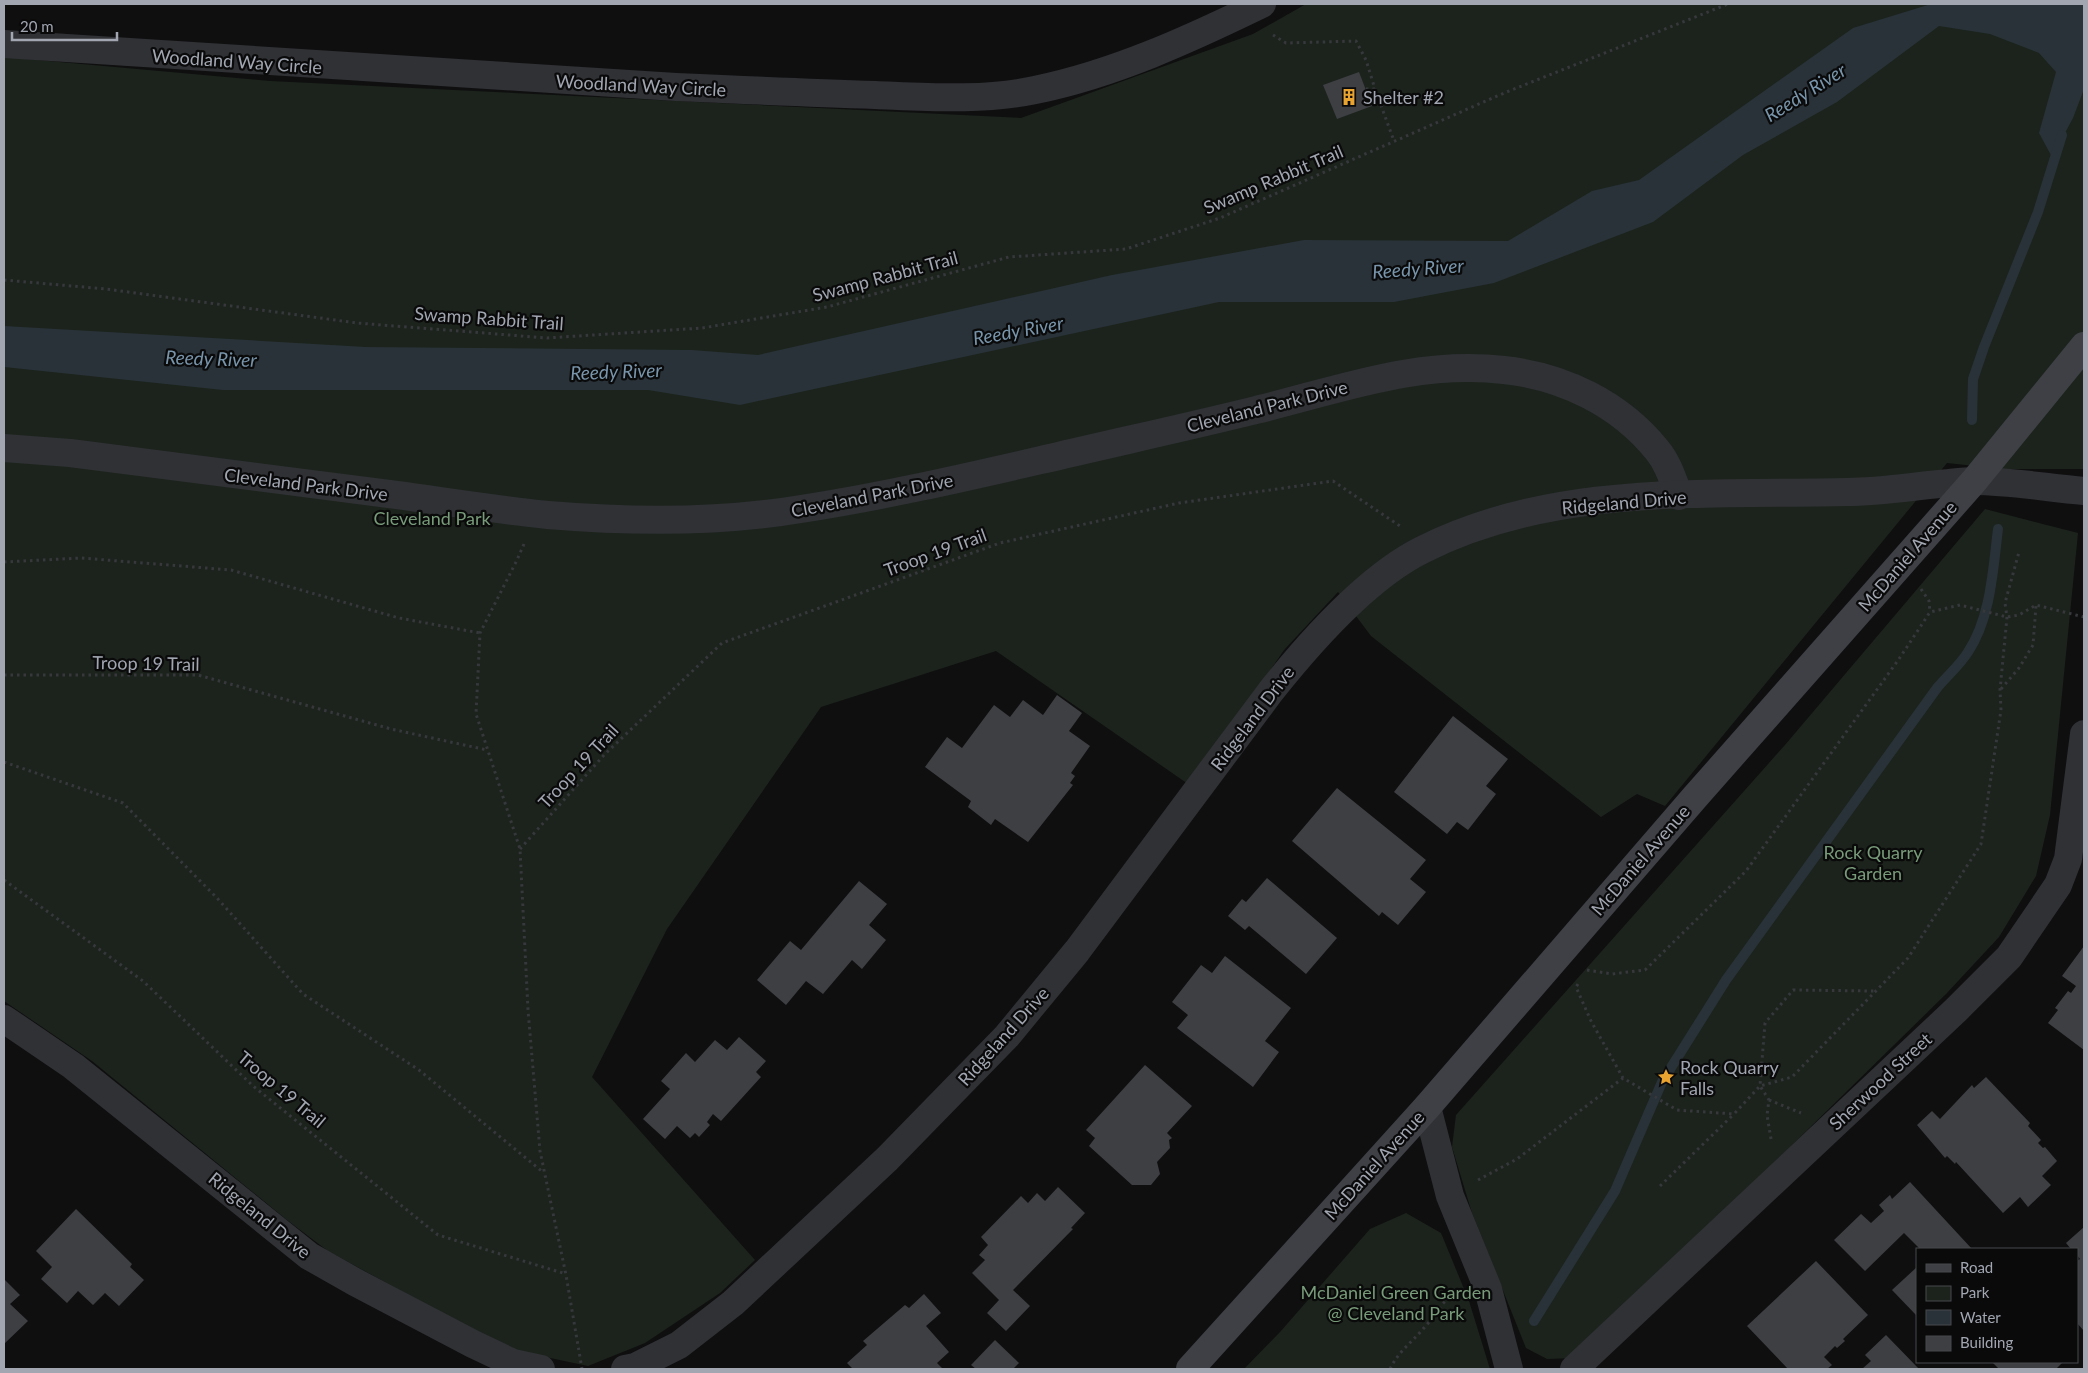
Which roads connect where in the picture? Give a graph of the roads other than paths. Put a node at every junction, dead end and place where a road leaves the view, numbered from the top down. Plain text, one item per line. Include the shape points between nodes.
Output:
1 (1262, 4) edge
2 (4, 44) edge
3 (2084, 346) edge
4 (4, 448) edge
5 (1974, 481) junction
6 (2084, 491) edge
7 (1679, 496) junction
8 (2084, 734) edge
9 (4, 1019) edge
10 (1426, 1107) junction
11 (541, 1369) edge
12 (625, 1369) edge
13 (1190, 1369) edge
14 (1509, 1369) edge
15 (1574, 1369) edge

1 - 2 street, Woodland Way Circle via 1135,60 1034,91 986,97 742,90 316,66
3 - 5 street, McDaniel Avenue
4 - 7 street, Cleveland Park Drive via 70,453 535,513 655,520 716,518 798,510 932,485 1259,410 1370,380 1414,371 1459,368 1544,376 1583,392 1625,418 1658,451
5 - 6 street, Ridgeland Drive
5 - 7 street, Ridgeland Drive via 1854,492
5 - 10 street, McDaniel Avenue
7 - 12 street, Ridgeland Drive via 1586,501 1509,516 1429,547 1388,572 1346,608 1299,656 1077,951 1006,1036 887,1159 733,1304 679,1345
8 - 15 street, Sherwood Street via 2068,859 2058,885 2008,957 1956,1010
9 - 11 street, Ridgeland Drive via 81,1072 310,1256 472,1344 513,1363
10 - 13 street, McDaniel Avenue
10 - 14 street via 1450,1196 1488,1289

